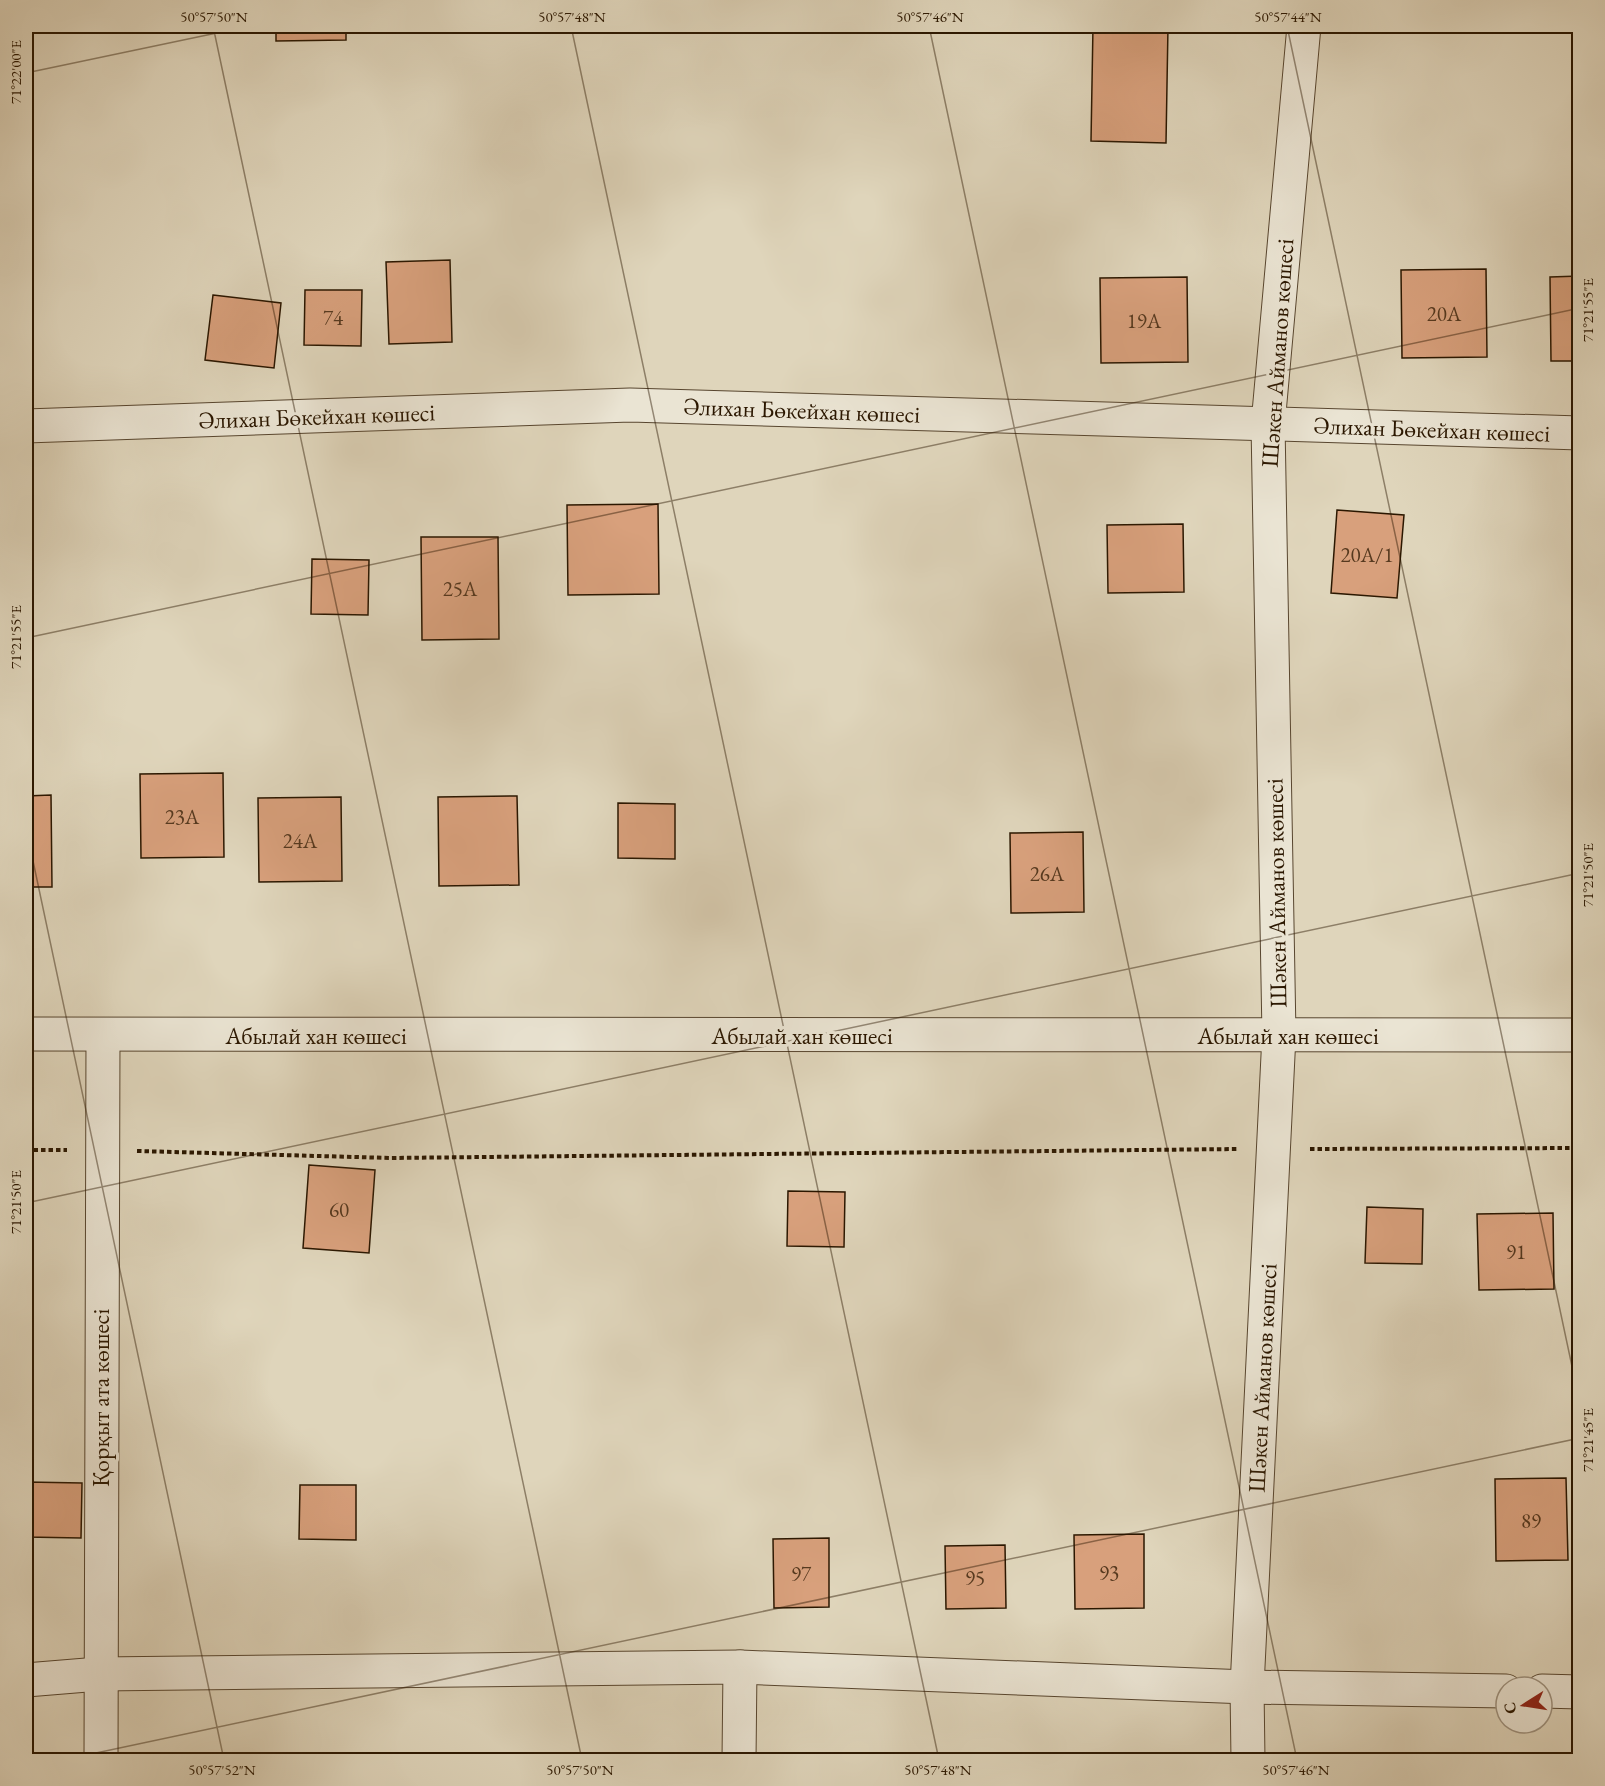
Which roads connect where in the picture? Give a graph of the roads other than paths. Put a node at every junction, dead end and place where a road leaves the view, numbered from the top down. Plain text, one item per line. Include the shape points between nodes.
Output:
1 (1304, 26) edge
2 (1268, 424) junction
3 (26, 426) edge
4 (1580, 433) edge
5 (26, 1034) edge
6 (103, 1035) junction
7 (1279, 1035) junction
8 (1580, 1035) edge
9 (740, 1667) junction
10 (99, 1674) junction
11 (26, 1680) edge
12 (1247, 1687) junction
13 (1494, 1691) edge
14 (1554, 1691) edge
15 (1580, 1692) edge
16 (101, 1761) edge
17 (739, 1761) edge
18 (1248, 1761) edge

1 - 2 street, Шәкен Айманов көшесі
2 - 3 street, Әлихан Бөкейхан көшесі via 630,405
2 - 4 street, Әлихан Бөкейхан көшесі
2 - 7 street, Шәкен Айманов көшесі
5 - 6 street, Абылай хан көшесі
6 - 7 street, Абылай хан көшесі
6 - 10 street, Қорқыт ата көшесі
7 - 8 street, Абылай хан көшесі
7 - 12 street, Шәкен Айманов көшесі
9 - 10 street
9 - 12 street
9 - 17 street
10 - 11 street
10 - 16 street, Қорқыт ата көшесі
12 - 13 street
12 - 18 street, Шәкен Айманов көшесі
14 - 15 street

